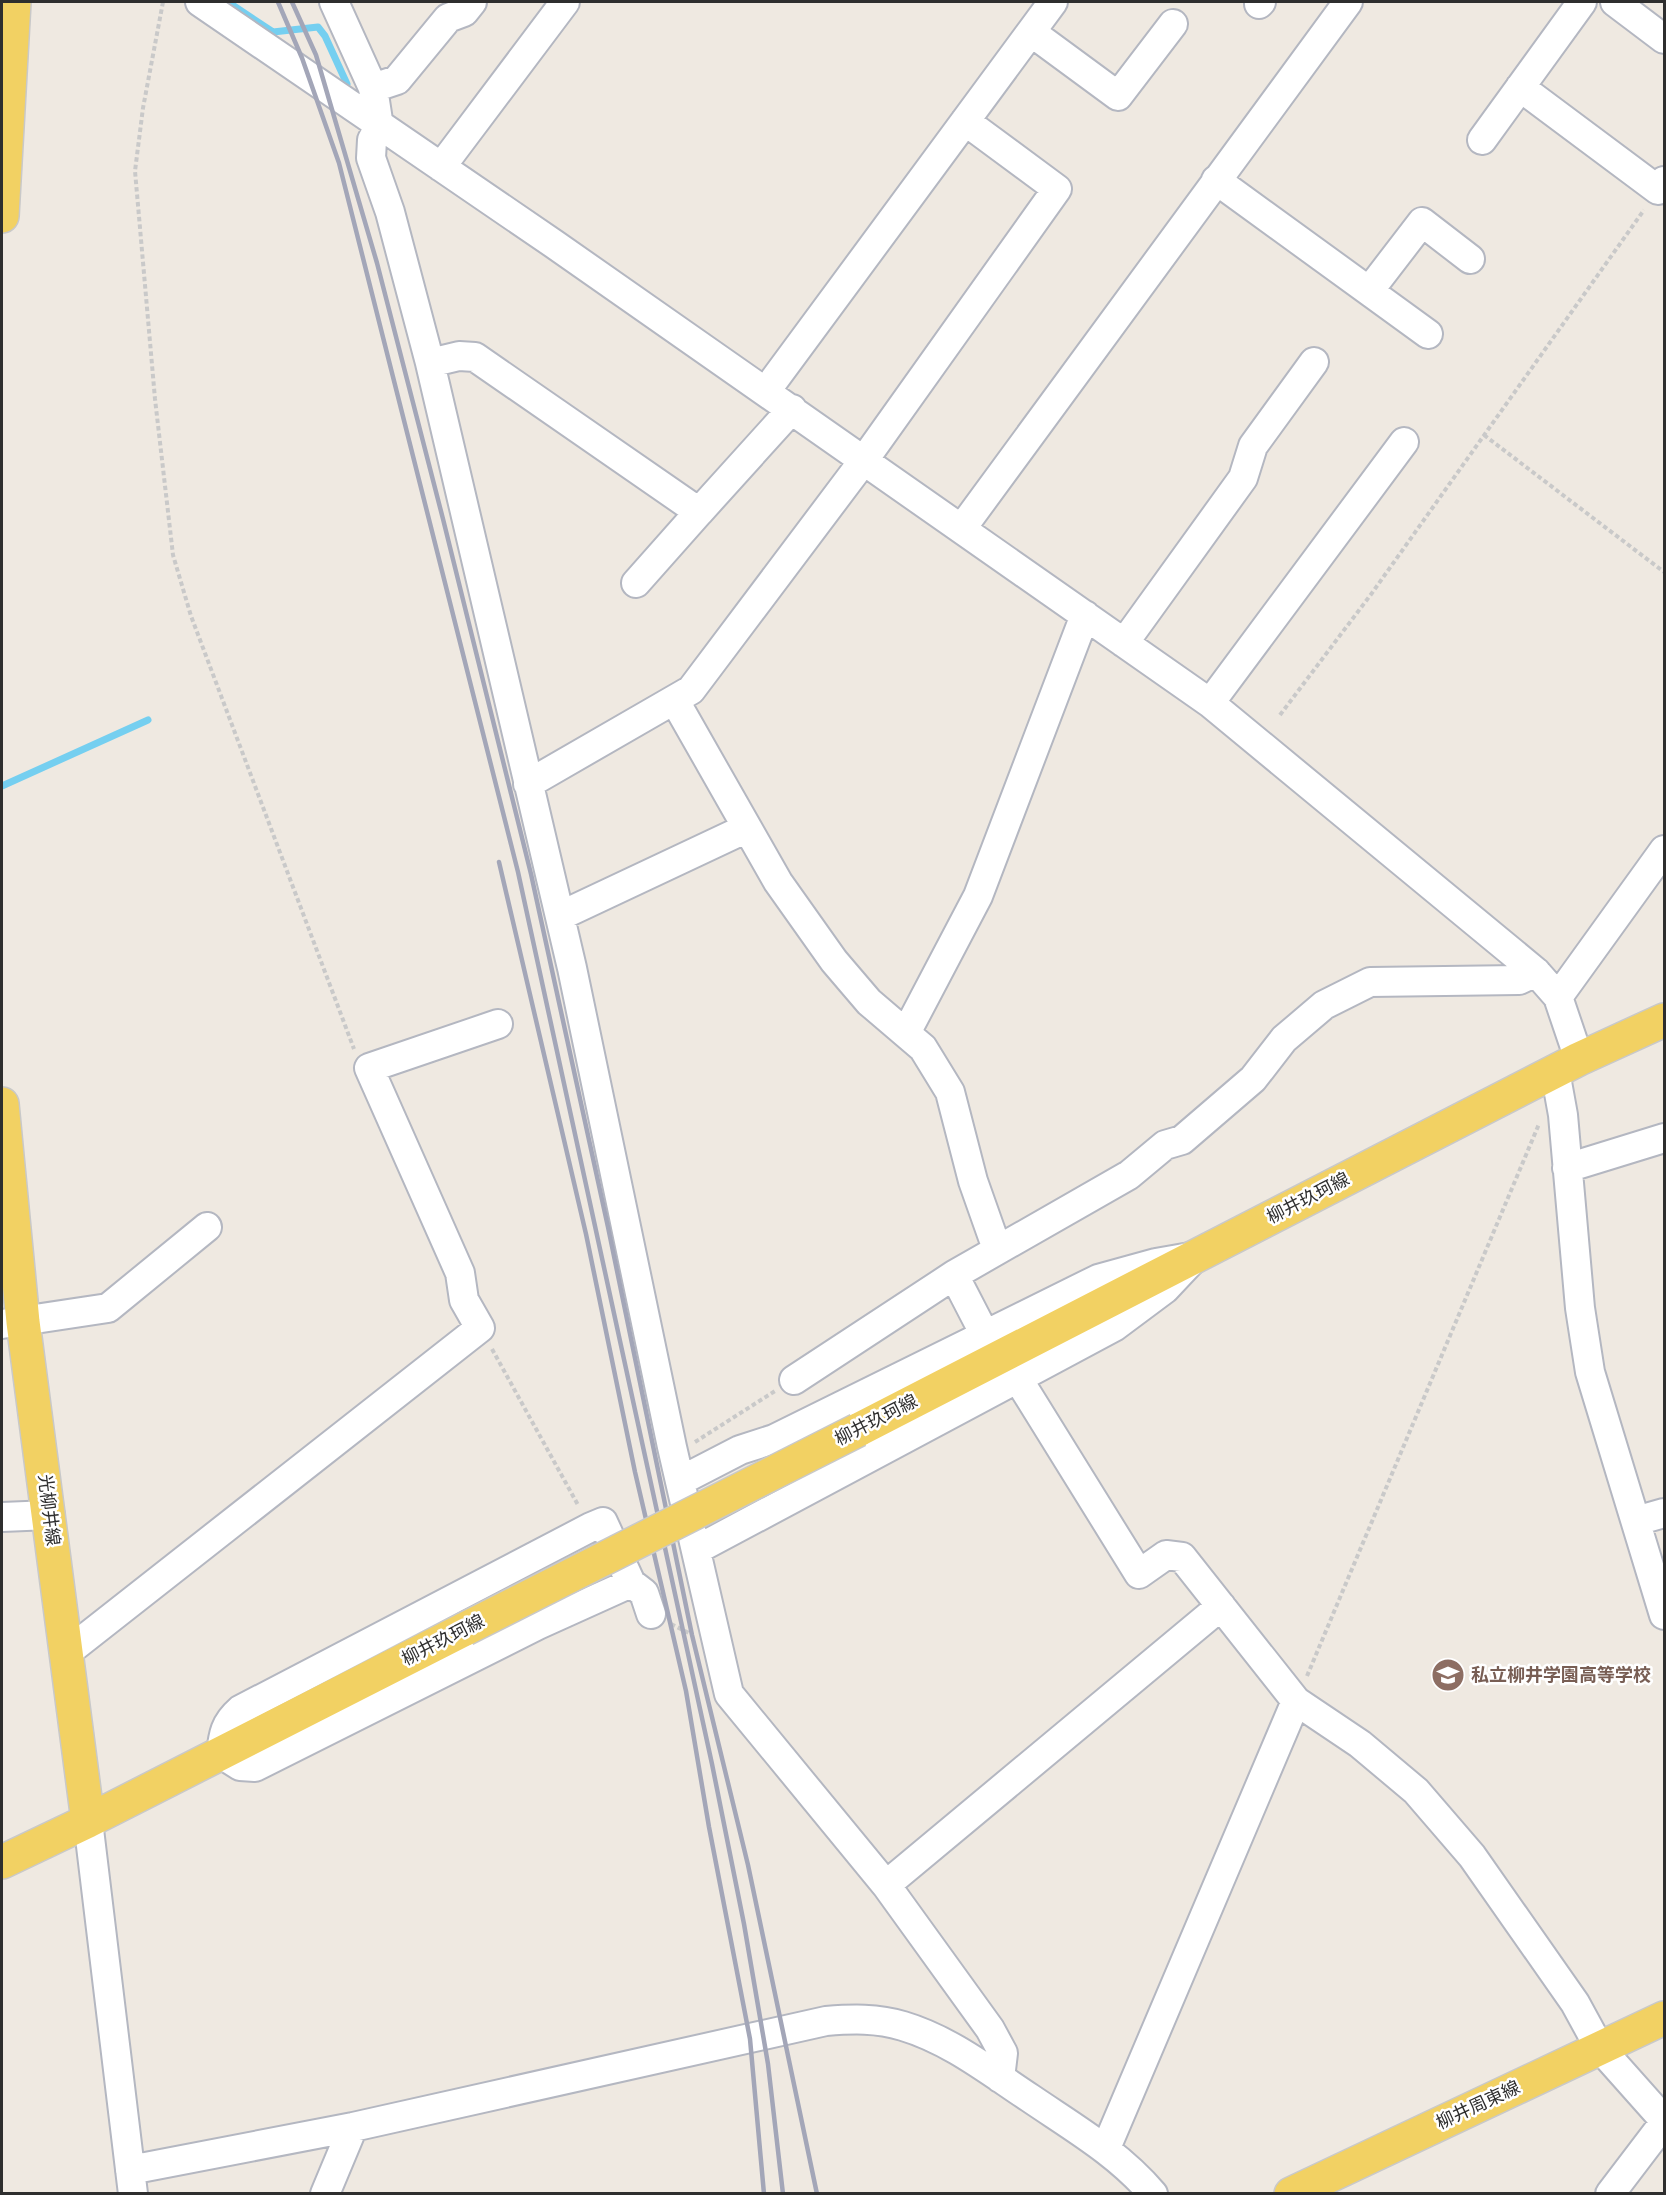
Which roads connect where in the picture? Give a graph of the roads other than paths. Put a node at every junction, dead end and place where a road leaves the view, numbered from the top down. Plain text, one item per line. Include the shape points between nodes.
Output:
1 (14, 2) edge
2 (200, 2) edge
3 (334, 2) edge
4 (472, 2) edge
5 (566, 2) edge
6 (1053, 2) edge
7 (1348, 2) edge
8 (1582, 2) edge
9 (1615, 2) edge
10 (1173, 24) dead end
11 (1031, 32) junction
12 (1665, 39) edge
13 (1520, 87) junction
14 (373, 88) junction
15 (965, 121) junction
16 (379, 127) junction
17 (1482, 140) dead end
18 (441, 167) junction
19 (1216, 180) junction
20 (1661, 186) edge
21 (2, 216) edge
22 (1470, 259) dead end
23 (1369, 291) junction
24 (1428, 334) dead end
25 (1314, 362) dead end
26 (430, 363) junction
27 (766, 391) junction
28 (792, 409) junction
29 (1404, 442) dead end
30 (864, 460) junction
31 (699, 512) junction
32 (962, 528) junction
33 (636, 583) dead end
34 (1085, 615) junction
35 (1124, 643) junction
36 (675, 701) junction
37 (1210, 704) junction
38 (528, 784) junction
39 (747, 828) junction
40 (1665, 850) edge
41 (560, 916) junction
42 (1536, 972) junction
43 (1558, 997) junction
44 (1665, 1020) edge
45 (498, 1024) dead end
46 (906, 1033) junction
47 (1567, 1065) junction
48 (2, 1104) edge
49 (1665, 1138) edge
50 (1567, 1168) junction
51 (207, 1227) dead end
52 (997, 1249) junction
53 (1196, 1256) junction
54 (954, 1275) junction
55 (12, 1323) edge
56 (985, 1335) junction
57 (1018, 1379) junction
58 (794, 1380) road end
59 (774, 1439) junction
60 (680, 1481) junction
61 (802, 1494) junction
62 (1665, 1513) edge
63 (50, 1515) junction
64 (2, 1517) edge
65 (1636, 1521) junction
66 (696, 1550) junction
67 (630, 1583) junction
68 (1221, 1606) junction
69 (651, 1614) road end
70 (1665, 1615) edge
71 (65, 1654) junction
72 (1296, 1701) junction
73 (221, 1754) junction
74 (88, 1821) junction
75 (2, 1862) edge
76 (886, 1885) junction
77 (1665, 2018) edge
78 (1599, 2048) junction
79 (1000, 2078) junction
80 (1665, 2121) edge
81 (353, 2127) junction
82 (1106, 2148) junction
83 (131, 2182) edge
84 (325, 2193) edge
85 (1153, 2193) edge
86 (1291, 2193) edge
87 (1610, 2193) edge

1 - 21 main road
2 - 16 street
3 - 14 street
4 - 14 street via 464,12 448,18 397,80
5 - 18 street
6 - 11 street
7 - 19 street
8 - 13 street
9 - 12 street
10 - 11 street via 1118,96
11 - 15 street
13 - 17 street
13 - 20 street
14 - 16 street
15 - 27 street
15 - 30 street via 1057,189
16 - 18 street
16 - 26 street via 372,140 371,158 390,212
18 - 27 street
19 - 23 street
19 - 32 street
22 - 23 street via 1422,222
23 - 24 street
25 - 35 street via 1253,446 1243,478
26 - 31 street via 459,356 475,357
26 - 38 street
27 - 28 street
28 - 30 street
28 - 31 street
29 - 37 street
30 - 32 street
30 - 36 street via 691,690
31 - 33 street
32 - 34 street
34 - 35 street
34 - 46 street via 978,896
35 - 37 street
36 - 38 street
36 - 39 street
37 - 42 street
38 - 41 street
39 - 41 street
39 - 46 street via 778,882 834,961 869,1002
40 - 43 street
41 - 60 street
42 - 43 street
42 - 52 street via 1519,980 1370,982 1323,1005 1284,1039 1253,1079 1182,1140 1166,1145 1129,1175 1030,1234
43 - 47 street via 1571,1031
44 - 47 main road, 柳井玖珂線
45 - 71 street via 369,1068 460,1273 464,1300 480,1328
46 - 52 street via 922,1048 950,1092 973,1181
47 - 50 street via 1563,1115
47 - 53 main road, 柳井玖珂線
48 - 55 main road, 光柳井線
49 - 50 street
50 - 65 street via 1590,1372
51 - 55 street via 108,1308
52 - 54 street
53 - 56 street via 1098,1279
53 - 57 street via 1165,1289 1114,1327
53 - 73 main road, 柳井玖珂線, bridge
54 - 56 street
54 - 58 street
55 - 63 main road, 光柳井線
56 - 59 street
57 - 61 street
57 - 68 street via 1140,1574 1166,1555 1182,1557
59 - 60 street via 740,1450
59 - 61 street
60 - 66 street
61 - 66 street
62 - 65 street
63 - 64 street
63 - 71 main road, 光柳井線
65 - 70 street
66 - 76 street via 729,1695
67 - 69 street via 644,1593
67 - 73 street via 255,1767 240,1766
67 - 73 street via 603,1522 591,1527 240,1710 229,1719
68 - 72 street
68 - 76 street
71 - 74 main road, 光柳井線
72 - 78 street via 1360,1744 1416,1791 1472,1856 1575,2003
72 - 82 street
73 - 74 main road, 柳井玖珂線
74 - 75 main road
74 - 83 street
76 - 79 street via 990,2029 1003,2053
77 - 78 main road, 柳井周東線
78 - 80 street
78 - 86 main road, 柳井周東線
79 - 81 street via 933,2037 864,2018 826,2021
79 - 82 street
80 - 87 street
81 - 83 street
81 - 84 street
82 - 85 street

